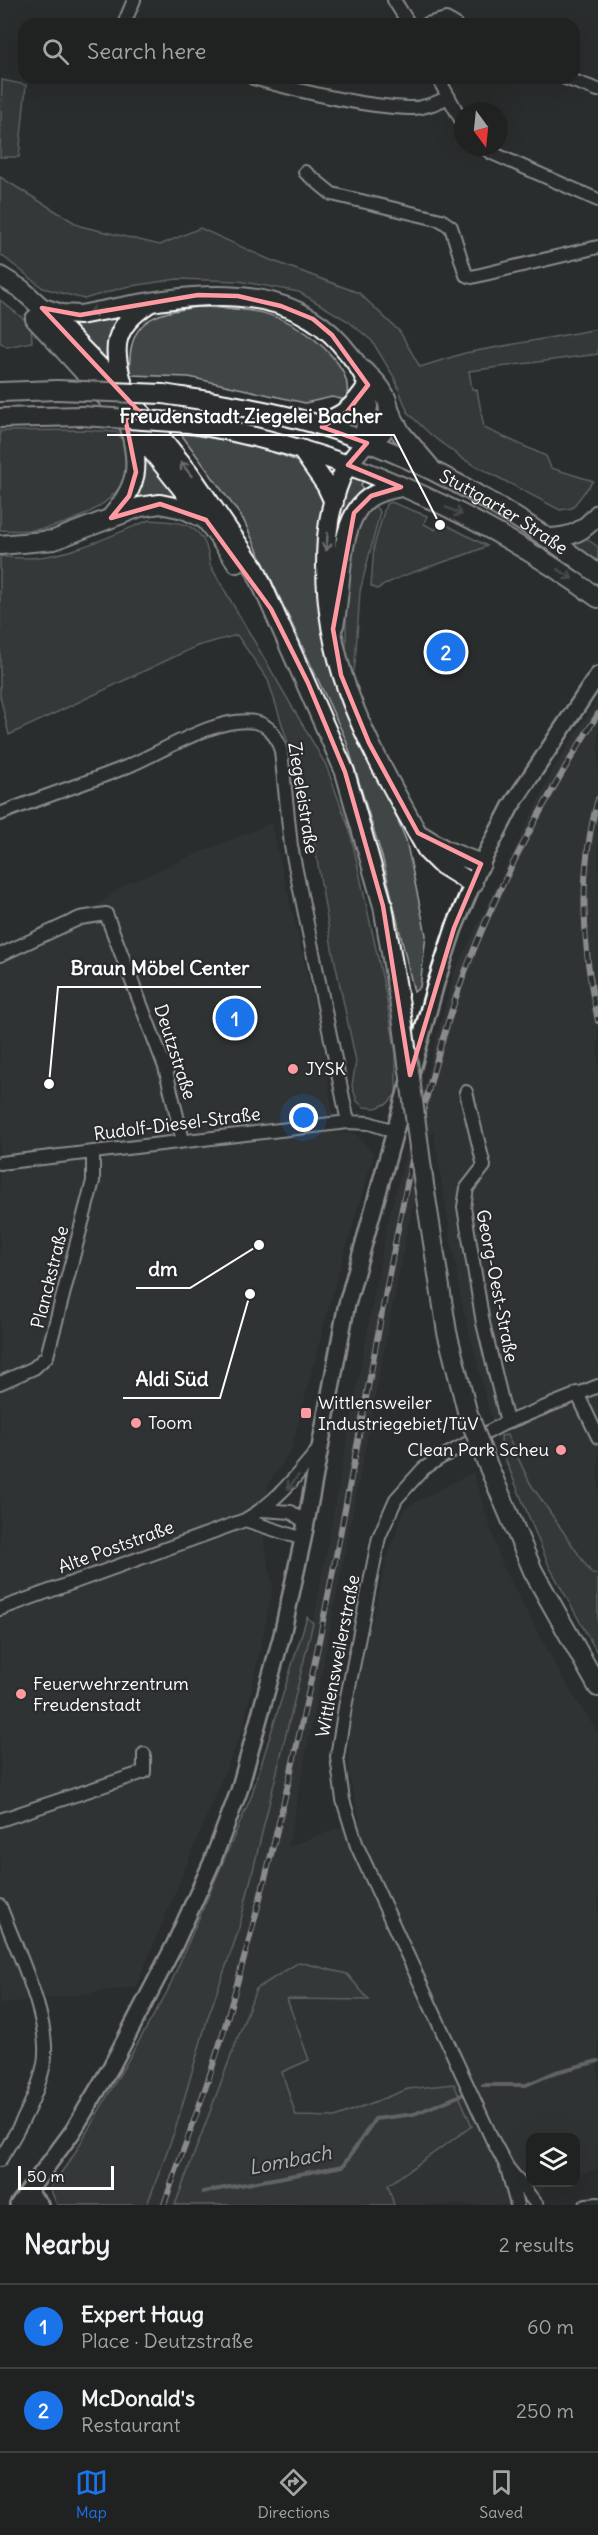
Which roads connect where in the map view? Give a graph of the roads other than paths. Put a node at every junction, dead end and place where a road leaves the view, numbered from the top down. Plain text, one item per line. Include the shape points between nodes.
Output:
1 (134, 0) edge
2 (394, 0) edge
3 (126, 18) edge
4 (406, 18) edge
5 (580, 83) edge
6 (274, 84) edge
7 (441, 84) edge
8 (598, 90) edge
9 (448, 97) junction
10 (454, 107) edge
11 (499, 156) edge
12 (305, 172) dead end
13 (598, 201) edge
14 (598, 247) edge
15 (0, 278) edge
16 (152, 301) junction
17 (42, 308) junction
18 (360, 367) junction
19 (368, 384) junction
20 (0, 392) edge
21 (125, 393) junction
22 (389, 410) junction
23 (0, 418) edge
24 (128, 421) junction
25 (316, 424) junction
26 (367, 443) junction
27 (301, 449) junction
28 (348, 465) junction
29 (434, 470) junction
30 (401, 487) junction
31 (334, 502) junction
32 (598, 514) edge
33 (111, 518) junction
34 (207, 520) junction
35 (550, 538) junction
36 (0, 545) edge
37 (598, 573) edge
38 (598, 598) edge
39 (272, 609) junction
40 (333, 629) junction
41 (598, 675) edge
42 (0, 814) edge
43 (418, 833) junction
44 (481, 864) junction
45 (473, 884) junction
46 (0, 955) edge
47 (466, 1092) dead end
48 (348, 1122) junction
49 (394, 1131) junction
50 (183, 1141) junction
51 (93, 1152) junction
52 (0, 1163) edge
53 (0, 1383) edge
54 (598, 1386) edge
55 (577, 1393) junction
56 (507, 1422) junction
57 (598, 1437) edge
58 (319, 1449) junction
59 (262, 1510) junction
60 (245, 1520) junction
61 (306, 1523) junction
62 (303, 1539) junction
63 (0, 1610) edge
64 (598, 1687) edge
65 (144, 1754) dead end
66 (0, 1820) edge
67 (0, 1906) edge
68 (5, 1934) edge
69 (0, 2160) edge
70 (507, 2167) junction
71 (28, 2192) junction
72 (536, 2203) edge
73 (598, 2204) edge
74 (18, 2205) edge
75 (40, 2205) edge
76 (517, 2205) edge
77 (550, 2205) edge
78 (586, 2205) edge

1 - 3 street
2 - 4 street
5 - 8 street
6 - 9 street via 302,92 410,108
7 - 9 street
9 - 10 street
11 - 13 street
12 - 14 street via 332,194 441,220 451,227 466,275 472,277
15 - 17 main road via 21,289
15 - 24 main road
16 -> 17 main road via 80,315
16 - 18 main road via 228,296 281,306 313,319 333,335
16 - 21 main road via 123,326 115,346
17 - 21 main road
18 - 19 main road
18 - 22 main road via 385,392
19 - 25 main road via 347,412 335,420
19 - 26 main road via 370,400 364,434
20 - 25 main road, Stuttgarter Straße, bridge via 163,394 248,407
39 -> 21 main road via 255,569 233,536 190,474
22 - 26 main road via 382,431
22 - 29 main road via 401,433
23 - 27 main road, Stuttgarter Straße, bridge via 82,416 188,423 242,432
24 - 33 main road via 136,472 129,496
24 - 34 main road
25 - 26 main road, Stuttgarter Straße
26 - 28 main road
26 - 29 main road, Stuttgarter Straße
27 - 28 main road, Stuttgarter Straße
27 - 31 main road via 327,484
28 - 30 main road, Stuttgarter Straße
28 - 31 main road
29 - 35 main road, Stuttgarter Straße
30 -> 38 main road, Stuttgarter Straße via 531,552
30 - 40 main road via 371,496 354,513
31 -> 40 main road via 325,576
32 - 35 main road via 582,531
33 - 34 main road via 160,504 184,509
33 - 36 main road via 54,540
34 - 39 main road
35 - 37 main road, Stuttgarter Straße
39 - 64 main road, bridge via 345,772 383,906 447,1332 467,1412 533,1570
40 - 43 main road via 349,701 404,813
41 - 44 street via 511,806
42 - 48 street, Ziegeleistraße via 125,768 214,728 236,721 256,722 269,728 281,751 291,846
43 - 44 main road via 445,850
43 - 45 main road via 439,863
44 - 45 street
45 - 49 street via 436,983
46 - 50 street, Deutzstraße via 80,918 106,914 165,1067
47 - 56 street, Georg-Oest-Straße via 484,1166 467,1188 464,1207 483,1323
48 - 49 street, Rudolf-Diesel-Straße via 369,1123
48 - 50 street, Rudolf-Diesel-Straße
49 - 58 street via 346,1308
50 - 51 street, Rudolf-Diesel-Straße
51 - 52 street, Rudolf-Diesel-Straße
51 - 53 street, Planckstraße via 93,1181 47,1356 34,1368
54 - 55 street, Wittlensweilerstraße
55 - 56 street, Wittlensweilerstraße
55 - 57 street
56 - 70 street, Wittlensweilerstraße via 423,1469 396,1499 380,1537 338,1757 343,1800 357,1846
58 -> 59 street, Alte Poststraße via 286,1490
58 - 61 street
59 - 60 street, Alte Poststraße
59 - 61 street via 291,1512
60 - 62 street
60 - 63 street, Alte Poststraße
61 - 62 street
62 - 71 street via 257,1732 212,1862 174,1946 111,2067 73,2131
65 - 66 street via 144,1772
67 - 68 street
68 - 69 street via 40,2013 45,2036 36,2095
70 - 72 street, Wittlensweilerstraße
70 - 76 street, Wittlensweilerstraße
71 - 74 street
71 - 75 street
72 - 77 street, Wittlensweilerstraße
73 - 78 street

